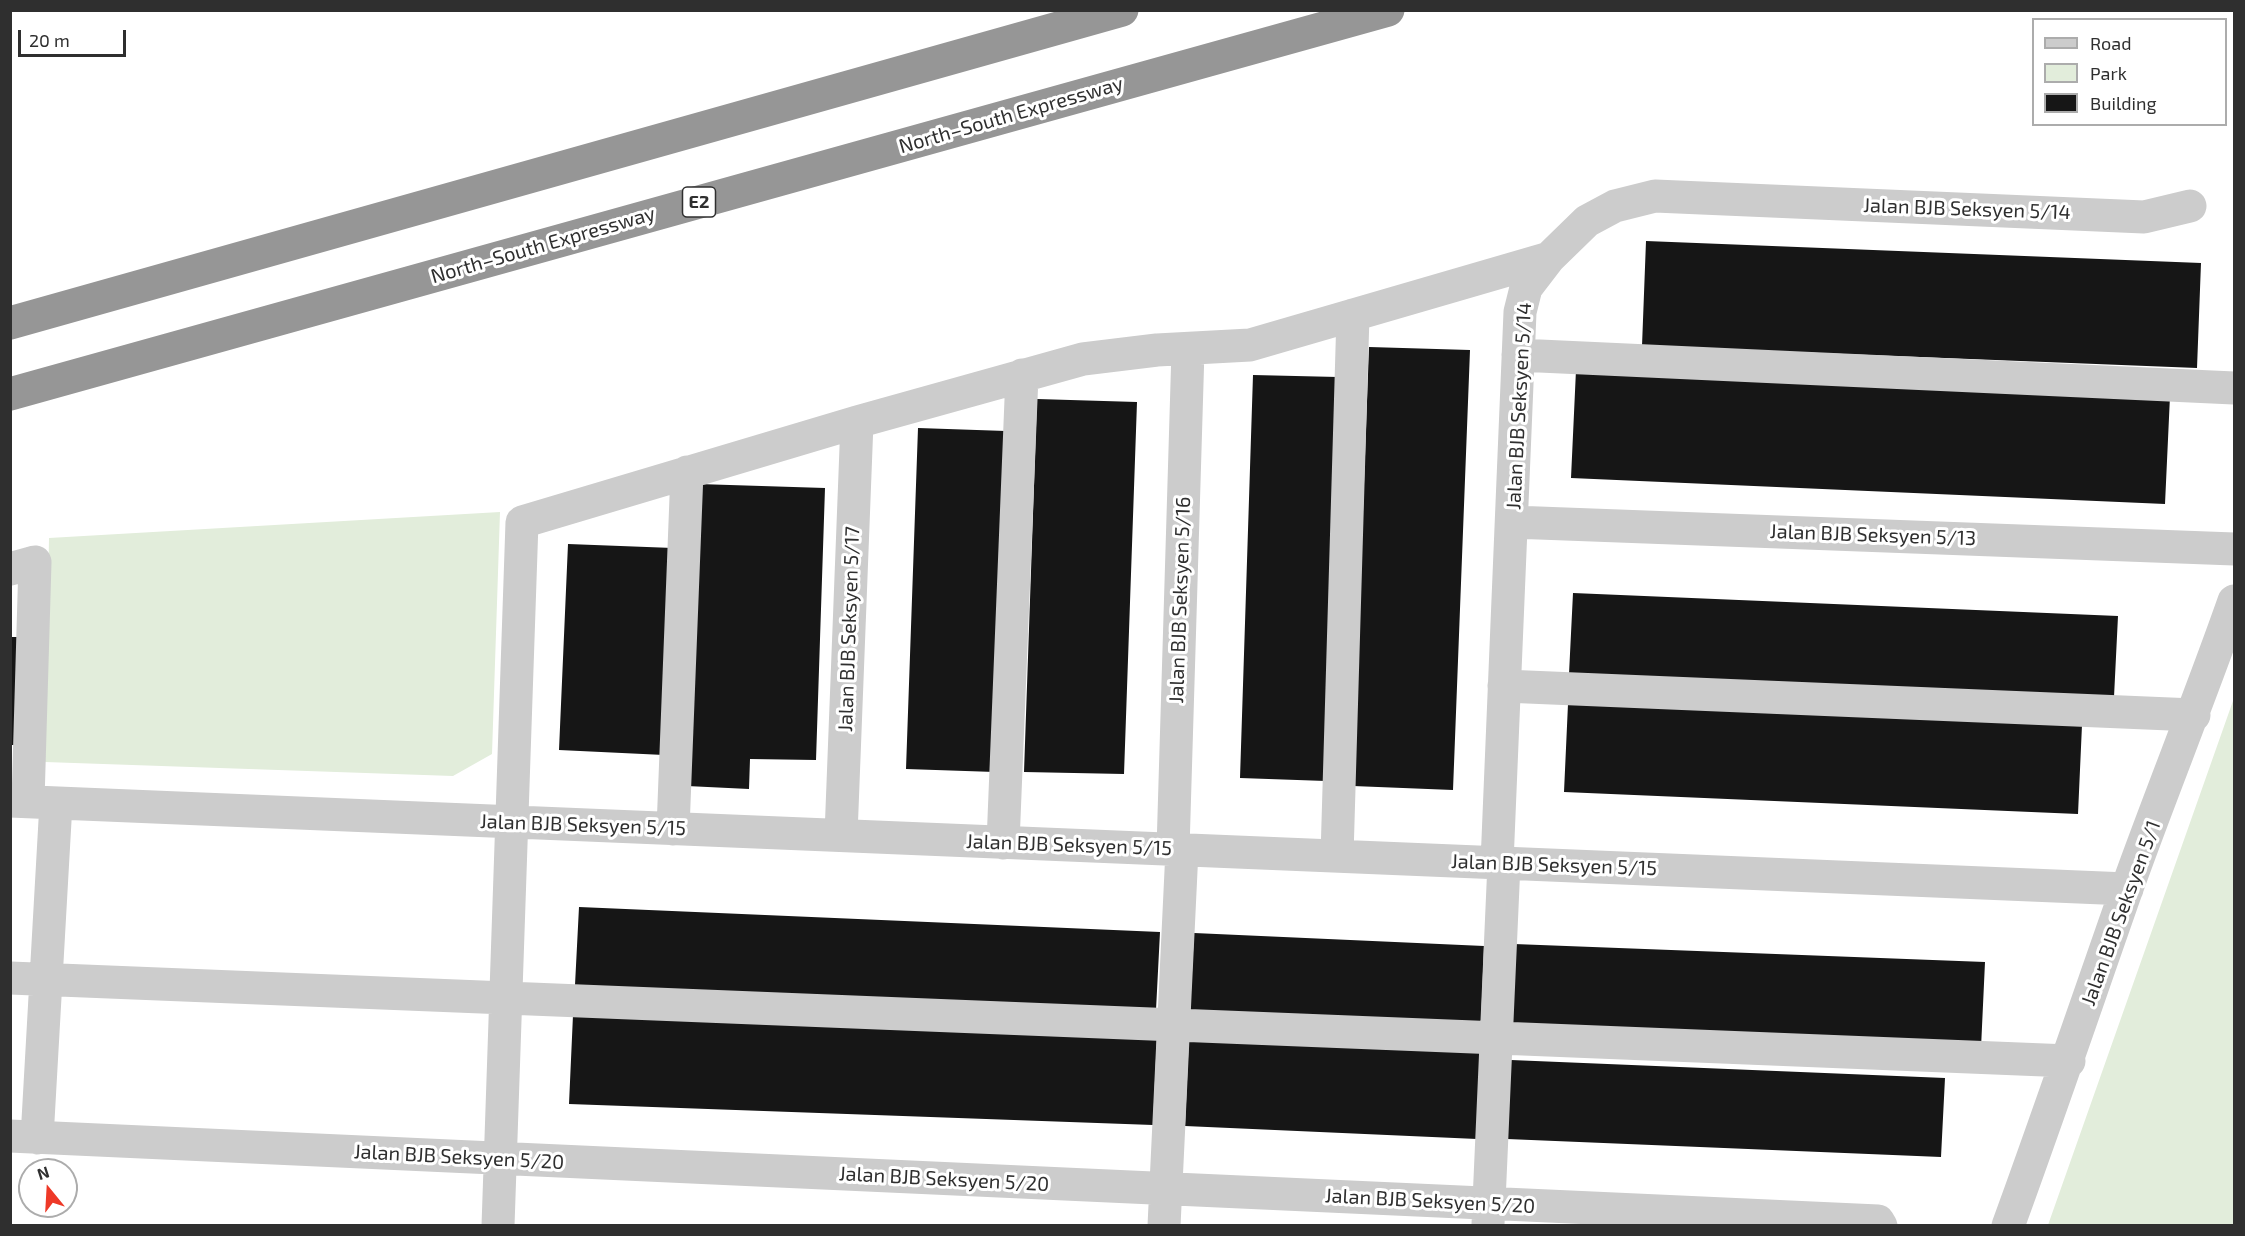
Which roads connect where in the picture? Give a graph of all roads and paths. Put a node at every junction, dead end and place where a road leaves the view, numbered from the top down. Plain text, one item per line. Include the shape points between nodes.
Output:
1 (1122, 10) edge
2 (1388, 10) edge
3 (2190, 206) dead end
4 (1549, 258) junction
5 (1353, 315) junction
6 (10, 323) edge
7 (1188, 350) junction
8 (1518, 355) junction
9 (1023, 375) junction
10 (2235, 388) edge
11 (10, 394) edge
12 (857, 422) junction
13 (687, 472) junction
14 (1512, 522) junction
15 (2235, 549) edge
16 (10, 569) edge
17 (2235, 601) edge
18 (1504, 686) junction
19 (2194, 715) junction
20 (31, 802) edge
21 (511, 822) junction
22 (674, 829) junction
23 (841, 835) junction
24 (1003, 843) junction
25 (1177, 850) junction
26 (1337, 856) junction
27 (1500, 863) junction
28 (2127, 889) junction
29 (10, 978) edge
30 (46, 980) junction
31 (505, 998) junction
32 (1174, 1025) junction
33 (1496, 1038) junction
34 (2068, 1061) junction
35 (24, 1137) edge
36 (500, 1158) junction
37 (1166, 1189) junction
38 (1488, 1214) edge
39 (1879, 1223) edge
40 (498, 1226) edge
41 (1164, 1226) edge
42 (2008, 1226) edge

1 - 6 highway
2 - 11 highway, North–South Expressway / E2
3 - 4 street, Jalan BJB Seksyen 5/14 via 2144,217 1655,196 1616,206 1587,221
4 - 5 street
4 - 8 street, Jalan BJB Seksyen 5/14 via 1526,288 1520,312
5 - 7 street via 1250,345
5 - 26 street
7 - 9 street via 1083,359
7 - 25 street, Jalan BJB Seksyen 5/16
8 - 10 street
8 - 14 street, Jalan BJB Seksyen 5/14
9 - 12 street
9 - 24 street
12 - 13 street
12 - 23 street, Jalan BJB Seksyen 5/17
13 - 21 street via 522,522
13 - 22 street
14 - 15 street, Jalan BJB Seksyen 5/13
14 - 18 street, Jalan BJB Seksyen 5/14
16 - 20 street via 35,562
17 - 19 street, Jalan BJB Seksyen 5/1
18 - 19 street
18 - 27 street, Jalan BJB Seksyen 5/14
19 - 28 street, Jalan BJB Seksyen 5/1
20 - 21 street, Jalan BJB Seksyen 5/15
20 - 30 street
21 - 22 street, Jalan BJB Seksyen 5/15
21 - 31 street
22 - 23 street, Jalan BJB Seksyen 5/15
23 - 24 street, Jalan BJB Seksyen 5/15
24 - 25 street, Jalan BJB Seksyen 5/15
25 - 26 street, Jalan BJB Seksyen 5/15
25 - 32 street, Jalan BJB Seksyen 5/16
26 - 27 street, Jalan BJB Seksyen 5/15
27 - 28 street, Jalan BJB Seksyen 5/15
27 - 33 street, Jalan BJB Seksyen 5/14
28 - 34 street, Jalan BJB Seksyen 5/1
29 - 30 street
30 - 31 street
30 - 35 street
31 - 32 street
31 - 36 street
32 - 33 street
32 - 37 street, Jalan BJB Seksyen 5/16
33 - 34 street
33 - 38 street, Jalan BJB Seksyen 5/14
34 - 42 street, Jalan BJB Seksyen 5/1
35 - 36 street, Jalan BJB Seksyen 5/20
36 - 37 street, Jalan BJB Seksyen 5/20
36 - 40 street
37 - 38 street, Jalan BJB Seksyen 5/20
37 - 41 street, Jalan BJB Seksyen 5/16
38 - 39 street, Jalan BJB Seksyen 5/20

